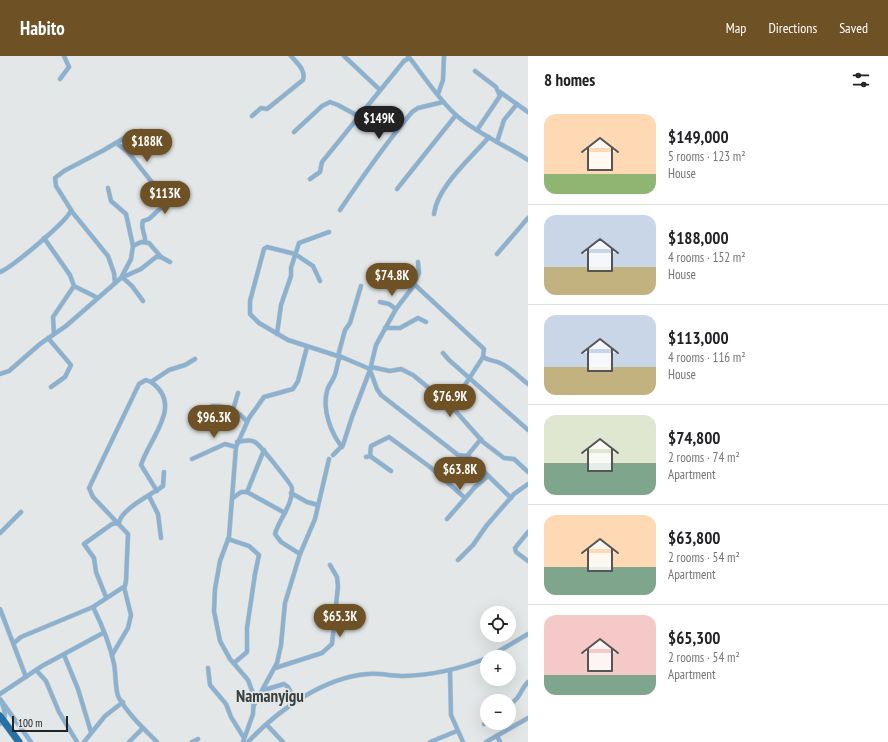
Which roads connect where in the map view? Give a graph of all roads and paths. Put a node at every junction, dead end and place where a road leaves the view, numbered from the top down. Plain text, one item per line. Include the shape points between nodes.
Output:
1 (64, 56) edge
2 (291, 56) edge
3 (344, 56) edge
4 (444, 56) edge
5 (408, 57) edge
6 (474, 71) dead end
7 (60, 79) dead end
8 (379, 89) junction
9 (500, 92) junction
10 (438, 94) junction
11 (443, 102) junction
12 (517, 104) junction
13 (528, 112) edge
14 (456, 115) junction
15 (252, 116) dead end
16 (358, 116) junction
17 (477, 130) junction
18 (294, 132) dead end
19 (158, 135) dead end
20 (489, 137) junction
21 (124, 138) junction
22 (497, 142) junction
23 (116, 144) junction
24 (123, 147) junction
25 (528, 160) edge
26 (310, 179) dead end
27 (179, 183) dead end
28 (108, 188) dead end
29 (397, 189) dead end
30 (158, 190) junction
31 (71, 210) junction
32 (340, 210) dead end
33 (434, 214) dead end
34 (528, 218) edge
35 (329, 232) dead end
36 (44, 238) junction
37 (145, 242) junction
38 (133, 246) junction
39 (295, 254) junction
40 (497, 254) dead end
41 (161, 257) junction
42 (170, 262) dead end
43 (418, 262) dead end
44 (396, 269) dead end
45 (0, 272) edge
46 (121, 278) junction
47 (320, 281) dead end
48 (115, 283) junction
49 (414, 283) junction
50 (74, 286) junction
51 (361, 286) dead end
52 (98, 298) junction
53 (144, 301) dead end
54 (380, 302) dead end
55 (396, 309) junction
56 (426, 322) dead end
57 (385, 328) junction
58 (54, 334) junction
59 (277, 334) junction
60 (48, 338) junction
61 (307, 347) junction
62 (443, 353) dead end
63 (339, 356) junction
64 (482, 357) junction
65 (195, 359) dead end
66 (370, 368) junction
67 (0, 374) edge
68 (469, 378) junction
69 (151, 382) junction
70 (528, 384) edge
71 (52, 387) dead end
72 (238, 393) dead end
73 (212, 406) dead end
74 (453, 408) junction
75 (233, 410) junction
76 (247, 422) junction
77 (527, 428) edge
78 (480, 439) junction
79 (237, 442) junction
80 (236, 447) junction
81 (342, 447) junction
82 (264, 450) junction
83 (467, 456) junction
84 (192, 459) dead end
85 (391, 471) dead end
86 (164, 472) dead end
87 (528, 472) edge
88 (488, 476) junction
89 (528, 484) edge
90 (157, 490) junction
91 (247, 492) junction
92 (291, 493) junction
93 (149, 496) junction
94 (232, 498) junction
95 (465, 498) junction
96 (511, 498) junction
97 (318, 504) junction
98 (21, 512) dead end
99 (285, 513) junction
100 (447, 519) dead end
101 (119, 523) junction
102 (528, 532) edge
103 (0, 533) edge
104 (161, 538) dead end
105 (228, 539) junction
106 (300, 554) junction
107 (458, 560) dead end
108 (528, 561) edge
109 (330, 565) dead end
110 (124, 587) junction
111 (106, 597) junction
112 (94, 607) junction
113 (0, 609) edge
114 (103, 633) junction
115 (528, 634) edge
116 (14, 643) junction
117 (500, 650) edge
118 (64, 655) junction
119 (112, 655) junction
120 (480, 660) edge
121 (234, 663) junction
122 (208, 668) dead end
123 (275, 668) junction
124 (36, 670) junction
125 (450, 671) junction
126 (26, 677) junction
127 (528, 683) edge
128 (263, 691) junction
129 (0, 694) edge
130 (516, 700) edge
131 (0, 702) edge
132 (123, 702) junction
133 (296, 702) junction
134 (254, 705) junction
135 (528, 718) edge
136 (1, 721) edge
137 (267, 725) junction
138 (143, 728) junction
139 (91, 732) junction
140 (457, 732) junction
141 (497, 736) junction
142 (198, 739) dead end
143 (244, 740) edge
144 (19, 742) edge
145 (31, 742) edge
146 (77, 742) edge
147 (84, 742) edge
148 (129, 742) edge
149 (157, 742) edge
150 (192, 742) edge
151 (248, 742) edge
152 (283, 742) edge
153 (430, 742) edge
154 (463, 742) edge
155 (486, 742) edge
156 (500, 742) edge

1 - 7 street via 69,67
2 - 15 street via 302,71 304,80 275,103 266,109 261,108
3 - 8 street
4 - 10 street via 444,77
5 - 8 street
5 - 10 street
6 - 9 street
8 - 16 street
9 - 12 street
9 - 17 street via 498,101
10 - 11 street
11 - 14 street
11 - 32 street via 412,112 350,192
12 - 13 street
12 - 22 street via 504,120
14 - 17 street
14 - 29 street
16 - 18 street via 330,102 322,106
16 - 26 street via 322,162 320,172
17 - 20 street
19 - 21 street via 138,132
20 - 22 street
20 - 33 street via 441,194
21 - 23 street
21 - 24 street
22 - 25 street
23 - 24 street
23 - 31 street via 54,178
24 - 30 street
27 - 30 street via 165,190
28 - 38 street via 111,201 126,214
30 - 37 street via 166,203 142,223
31 - 36 street
31 - 48 street via 108,256
34 - 40 street
35 - 39 street via 302,241
36 - 45 street
36 - 50 street via 70,274
37 - 38 street
37 - 41 street
38 - 46 street
39 - 47 street via 313,266
39 - 59 street via 281,305
39 - 59 street via 265,247 250,301 253,318
41 - 42 street
41 - 46 street via 156,257 141,269
43 - 49 street via 419,274
44 - 49 street
46 - 48 street
46 - 53 street via 132,286
48 - 52 street
49 - 55 street
49 - 64 street via 418,290 460,325 482,348
50 - 52 street
50 - 58 street via 53,317
51 - 63 street
52 - 58 street
54 - 55 street
55 - 57 street
56 - 57 street via 418,318 400,328
57 - 66 street via 376,345
58 - 60 street
59 - 61 street
60 - 67 street via 9,371
60 - 71 street via 71,365 65,377
61 - 63 street
61 - 76 street via 298,381 293,389 264,397
62 - 68 street
63 - 66 street
63 - 81 street via 327,390 326,405 327,415
64 - 68 street
64 - 70 street via 491,362 499,362
65 - 69 street via 168,370
66 - 74 street via 404,370
66 - 81 street
66 - 83 street via 381,395 458,455
68 - 74 street
68 - 77 street
69 - 90 street via 161,389 166,409 141,465
69 - 101 street via 143,381 138,387 89,488 93,497
72 - 75 street
73 - 75 street
74 - 78 street
75 - 76 street
76 - 79 street
78 - 83 street
78 - 87 street via 504,458 514,459
79 - 80 street
79 - 82 street via 252,440
80 - 84 street via 225,444
80 - 94 street
81 - 97 street via 331,457
82 - 91 street
82 - 92 street via 278,471 291,483
83 - 88 street
85 - 95 street via 368,457 372,446 389,437 430,467
86 - 90 street via 164,484
88 - 95 street
88 - 96 street
89 - 96 street
90 - 93 street
91 - 94 street via 241,492
91 - 99 street
92 - 97 street via 307,502
92 - 99 street
93 - 101 street via 122,514
93 - 104 street via 158,514
94 - 105 street
95 - 100 street
96 - 107 street
97 - 106 street via 315,519
98 - 103 street
99 - 106 street via 275,534 281,542
101 - 110 street via 128,538
101 - 111 street via 112,524 84,544 94,558 96,572
102 - 108 street via 515,548 516,552
105 - 121 street via 217,578 214,611 224,651
105 - 121 street via 248,546 259,555 247,628 247,652
106 - 123 street via 285,603 281,645
109 - 123 street via 337,577 338,586 332,644 322,653
110 - 111 street
110 - 119 street via 131,615 128,628
111 - 112 street
112 - 114 street via 103,626
112 - 116 street via 21,637
113 - 116 street
114 - 118 street
114 - 119 street
115 - 117 street
116 - 126 street
118 - 124 street
118 - 139 street
119 - 132 street via 118,696
120 - 125 street
121 - 134 street via 252,688
122 - 143 street via 210,685 222,699
123 - 128 street
124 - 126 street
124 - 146 street via 46,681 59,712
125 - 133 street via 405,676 355,676 320,688
125 - 140 street via 451,715
126 - 129 street
127 - 130 street
128 - 133 street via 284,684
128 - 134 street
131 - 136 street via 4,713
131 - 145 street
132 - 138 street
132 - 139 street via 104,716
133 - 137 street
134 - 143 street
135 - 141 street
136 - 144 highway
137 - 151 street
137 - 152 street
138 - 148 street
138 - 149 street
139 - 147 street
140 - 153 street
140 - 154 street
141 - 155 street
141 - 156 street
142 - 150 street

